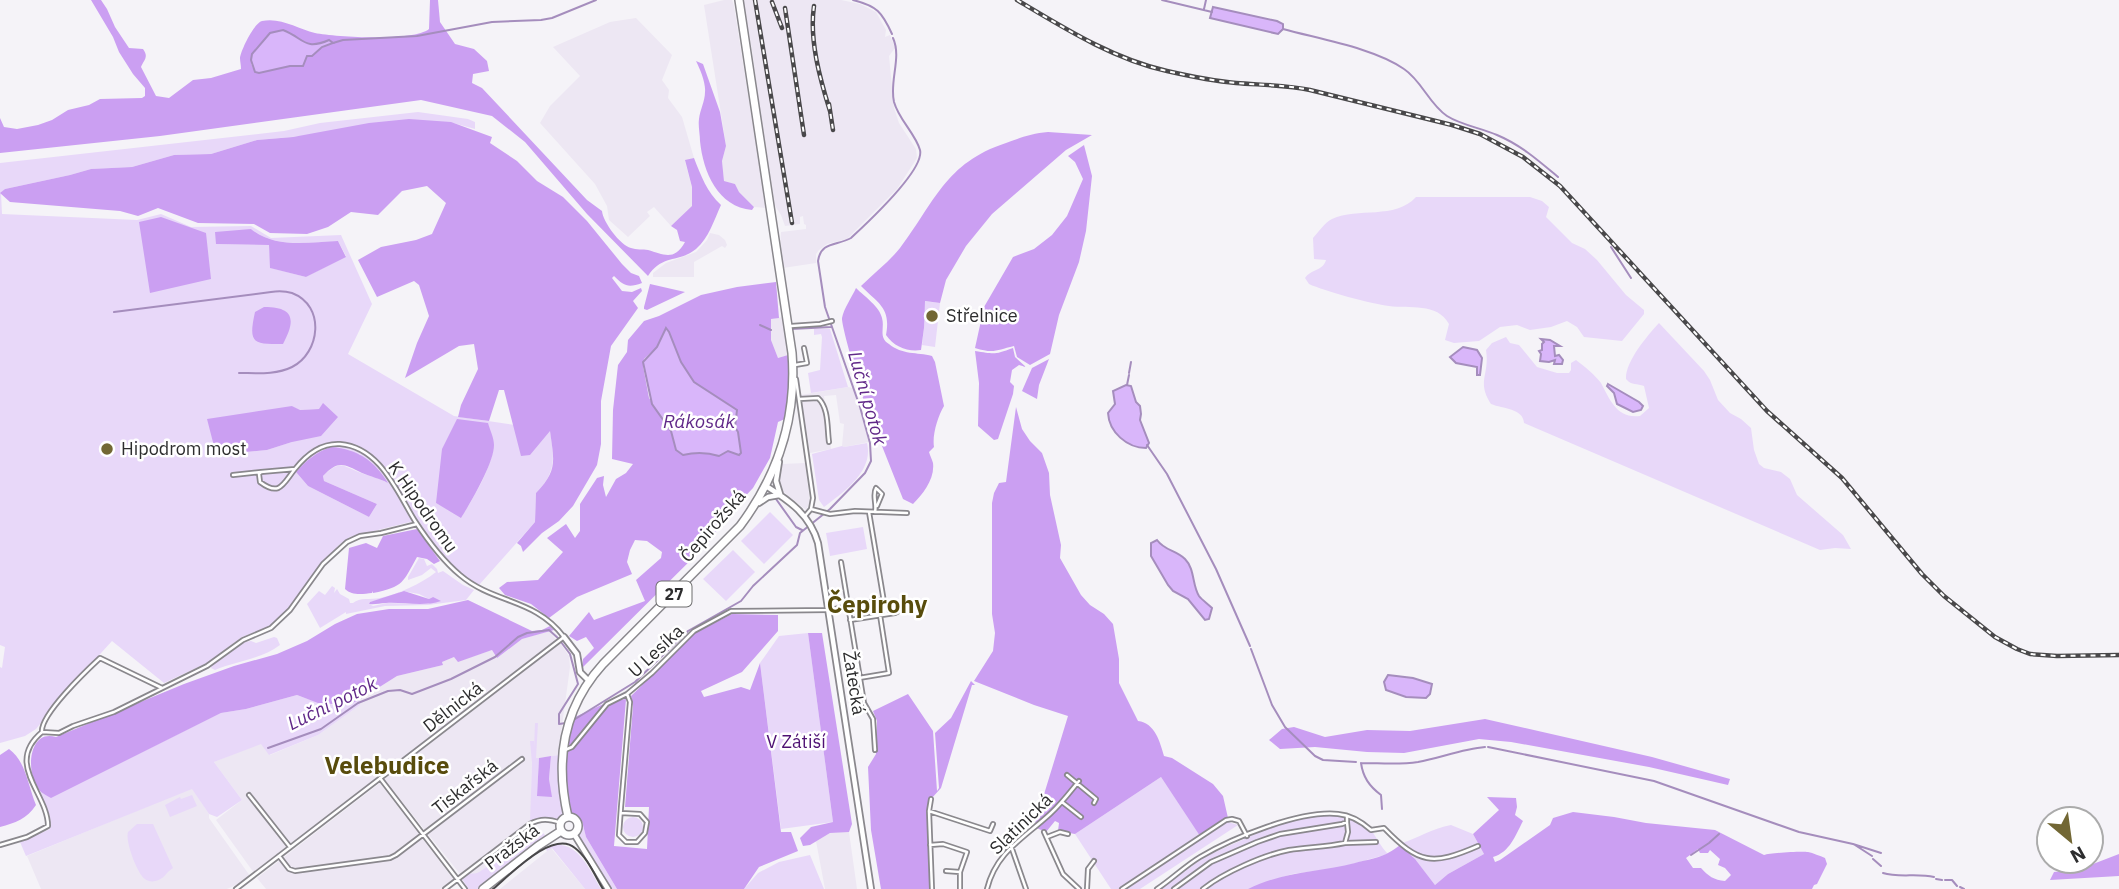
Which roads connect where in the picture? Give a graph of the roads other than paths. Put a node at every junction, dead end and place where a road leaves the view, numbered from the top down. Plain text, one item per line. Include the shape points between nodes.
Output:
1 (739, 0) edge
2 (832, 321) dead end
3 (788, 326) junction
4 (804, 348) dead end
5 (792, 366) junction
6 (793, 377) junction
7 (799, 399) junction
8 (829, 442) dead end
9 (782, 447) junction
10 (295, 469) junction
11 (261, 472) junction
12 (233, 475) dead end
13 (766, 486) junction
14 (780, 495) junction
15 (877, 506) dead end
16 (811, 509) junction
17 (869, 512) junction
18 (875, 512) junction
19 (907, 513) dead end
20 (748, 515) junction
21 (805, 516) junction
22 (417, 524) junction
23 (841, 562) dead end
24 (883, 600) junction
25 (848, 606) junction
26 (903, 609) dead end
27 (829, 610) junction
28 (886, 614) junction
29 (880, 615) junction
30 (850, 620) junction
31 (564, 637) junction
32 (859, 678) junction
33 (589, 681) junction
34 (162, 688) junction
35 (627, 694) junction
36 (42, 732) junction
37 (875, 750) dead end
38 (562, 751) junction
39 (522, 759) dead end
40 (1068, 775) dead end
41 (380, 778) junction
42 (1078, 782) junction
43 (249, 795) dead end
44 (931, 799) dead end
45 (1096, 800) dead end
46 (1062, 802) junction
47 (929, 811) junction
48 (621, 813) junction
49 (1347, 816) junction
50 (568, 817) junction
51 (1081, 817) dead end
52 (1347, 822) junction
53 (993, 824) dead end
54 (561, 827) junction
55 (1044, 832) dead end
56 (424, 834) junction
57 (574, 834) junction
58 (1068, 834) dead end
59 (1247, 836) junction
60 (1047, 837) junction
61 (1376, 842) dead end
62 (1345, 843) junction
63 (0, 845) edge
64 (930, 845) junction
65 (1011, 846) junction
66 (1478, 846) dead end
67 (290, 848) junction
68 (279, 856) junction
69 (1094, 861) dead end
70 (946, 871) dead end
71 (960, 872) junction
72 (457, 880) junction
73 (236, 889) edge
74 (445, 889) edge
75 (465, 889) edge
76 (483, 889) edge
77 (608, 889) edge
78 (871, 889) edge
79 (932, 889) edge
80 (960, 889) edge
81 (987, 889) edge
82 (1026, 889) edge
83 (1079, 889) edge
84 (1087, 889) edge
85 (1122, 889) edge
86 (1157, 889) edge
87 (1174, 889) edge
88 (1203, 889) edge

1 - 3 main road, Čepirožská / 27
2 - 3 street
3 - 5 main road, Čepirožská / 27
4 - 5 street via 807,363
5 - 6 main road, Čepirožská / 27
6 - 7 street
6 - 9 main road, Čepirožská / 27
7 - 8 street via 823,402
7 - 16 street
9 - 13 main road, Čepirožská / 27
9 - 14 street via 776,477
10 - 11 street
10 - 11 street, K Hipodromu via 277,489 260,482
10 - 22 street, K Hipodromu via 324,445 359,449 379,464
11 - 12 street
13 - 14 street, Žatecká
13 - 20 main road, Čepirožská / 27
14 - 20 street via 764,499
14 - 21 street, Žatecká
15 - 18 street
16 - 17 street via 830,514
16 - 21 street
17 - 18 street
17 - 24 street
18 - 19 street
20 - 33 main road, Čepirožská / 27
21 - 27 street, Žatecká via 818,543
22 - 31 street, K Hipodromu via 461,577 539,613
22 - 34 street via 348,542 323,564 271,628
23 - 25 street
24 - 25 street, U Lesíka
24 - 28 street
25 - 27 street, U Lesíka
25 - 30 street
26 - 28 street
27 - 35 street, U Lesíka via 731,611 694,631
27 - 78 street, Žatecká
28 - 29 street
29 - 30 street
29 - 32 street via 889,673
30 - 32 street
31 - 33 street
31 - 41 street, Dělnická
32 - 37 street via 873,719
33 - 38 main road, Čepirožská / 27 via 570,716
34 - 36 street via 60,733
34 - 36 street via 100,658 55,706
35 - 38 street, U Lesíka via 607,704 572,747
35 - 48 street
36 - 63 street via 29,749 27,768 49,825
38 - 50 main road, Čepirožská / 27
39 - 56 street, Tiskařská
40 - 42 street
41 - 56 street
41 - 67 street, Dělnická
42 - 45 street
42 - 46 street, Slatinická
43 - 67 street
44 - 47 street
46 - 51 street
46 - 65 street, Slatinická
47 - 53 street via 989,833
47 - 64 street
48 - 48 street via 619,835 626,842 638,842 646,822 640,814
49 - 52 street
49 - 59 street via 1301,817
49 - 66 street via 1371,830 1384,828 1418,856 1444,859
50 - 54 main road, Pražská
50 - 57 main road via 578,823
52 - 62 street
52 - 87 street via 1257,842 1211,862
54 - 57 main road, Pražská via 567,835
54 - 72 street via 547,819 533,822
54 - 76 main road, Pražská
55 - 60 street
56 - 68 street, Tiskařská via 396,856 381,860 295,871
56 - 72 street
57 - 77 street
58 - 60 street
59 - 85 street via 1240,822 1224,821
59 - 86 street via 1203,856
60 - 83 street via 1063,874
61 - 62 street
62 - 88 street via 1286,851 1233,870
64 - 71 street via 968,850
64 - 79 street
65 - 81 street, Slatinická via 995,867
65 - 82 street
67 - 68 street, Dělnická
68 - 73 street, Dělnická
69 - 84 street via 1087,869
70 - 71 street
71 - 80 street
72 - 74 street
72 - 75 street

